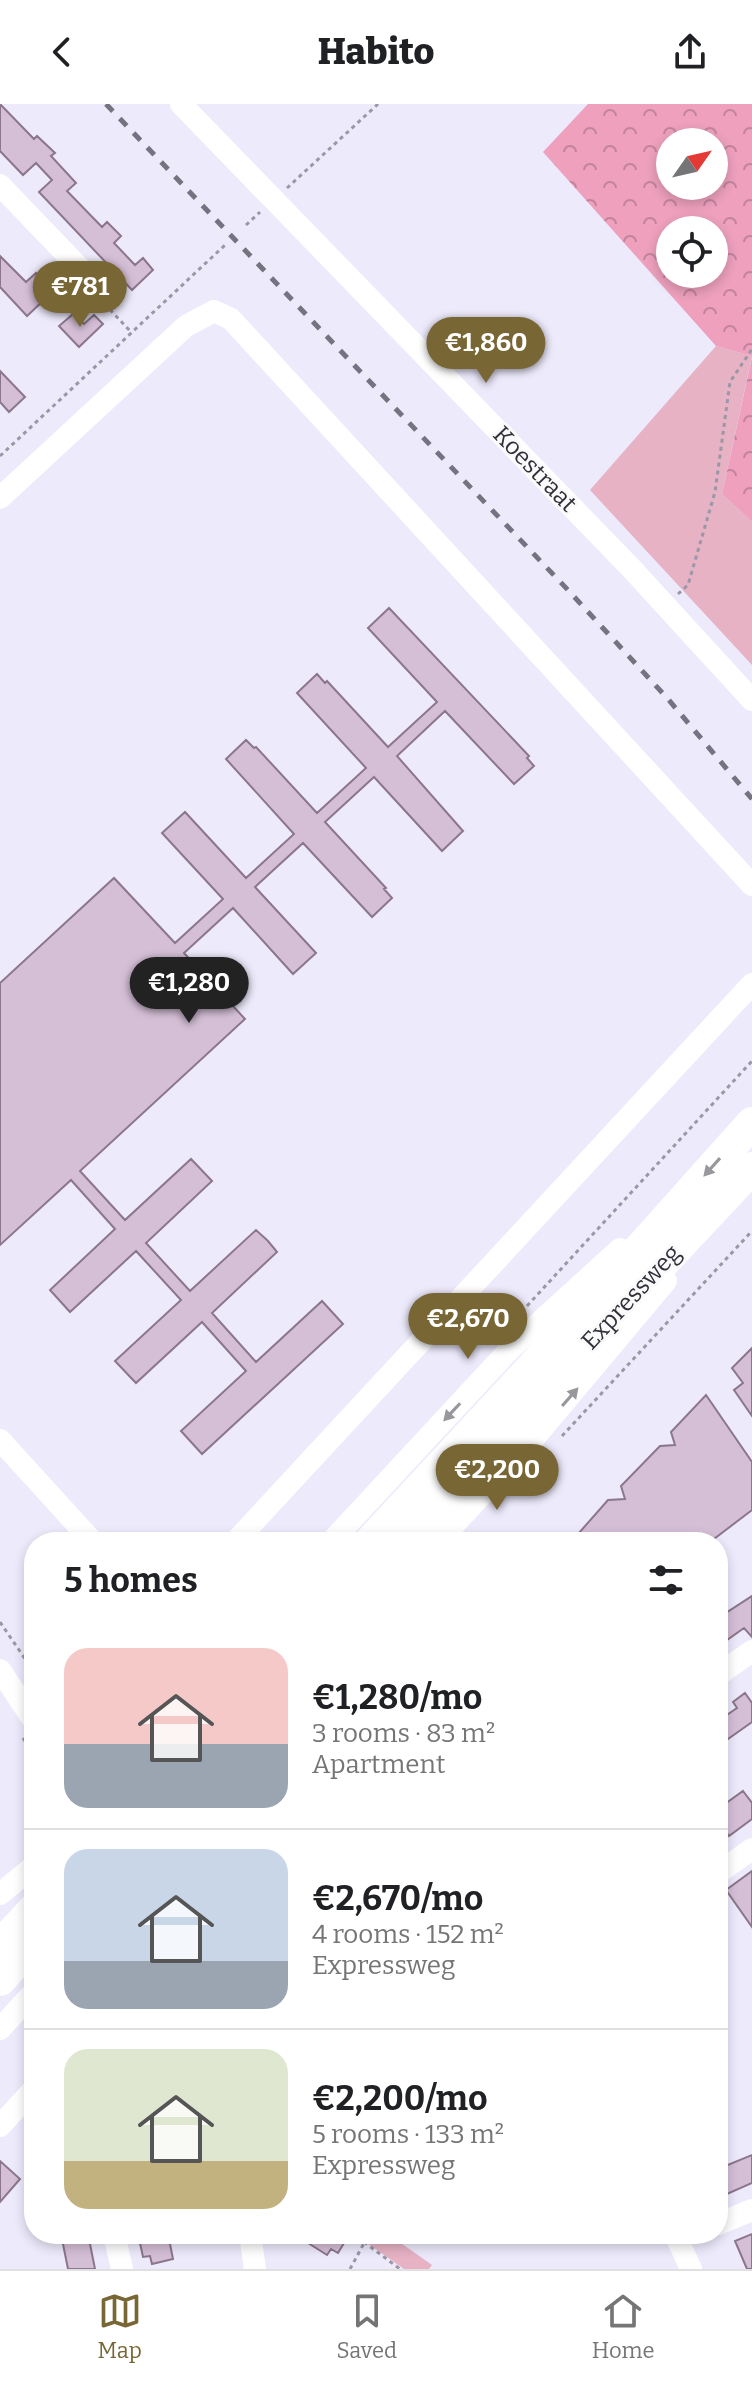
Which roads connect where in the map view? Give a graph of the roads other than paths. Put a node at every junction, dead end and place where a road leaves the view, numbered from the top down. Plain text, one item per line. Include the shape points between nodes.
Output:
1 (181, 104) edge
2 (0, 185) edge
3 (92, 281) road end
4 (0, 498) edge
5 (752, 700) edge
6 (752, 885) edge
7 (752, 984) edge
8 (752, 1123) edge
9 (752, 1168) edge
10 (684, 1219) junction
11 (0, 1440) edge
12 (84, 1532) edge
13 (244, 1532) edge
14 (340, 1532) edge
15 (379, 1532) edge
16 (411, 1532) edge
17 (448, 1532) edge
18 (752, 1651) edge
19 (728, 1668) edge
20 (0, 1670) edge
21 (24, 1706) edge
22 (752, 1849) edge
23 (728, 1866) edge
24 (24, 1874) edge
25 (0, 1894) edge
26 (24, 1920) edge
27 (0, 1946) edge
28 (24, 1954) edge
29 (0, 1980) edge
30 (24, 2003) edge
31 (0, 2029) edge
32 (24, 2100) edge
33 (0, 2126) edge
34 (752, 2210) edge
35 (728, 2220) edge
36 (116, 2244) edge
37 (251, 2244) edge
38 (684, 2244) edge
39 (122, 2269) edge
40 (255, 2269) edge
41 (691, 2269) edge

1 - 5 street, Koestraat
2 - 3 street
4 - 6 street via 186,326 214,311 231,319
7 - 13 street
8 -> 10 highway, Expressweg
9 - 10 highway, Expressweg
10 -> 14 street, Expressweg via 648,1220 510,1349
10 - 15 highway, Expressweg via 575,1321
10 - 16 highway, Expressweg
17 -> 10 street, Expressweg via 689,1255
11 - 12 street
18 - 19 street
20 - 21 street
22 - 23 street
24 - 25 street
26 - 27 highway
28 - 29 highway
30 - 31 street
32 - 33 street
34 - 35 street
36 - 39 street
37 - 40 street
38 - 41 street

